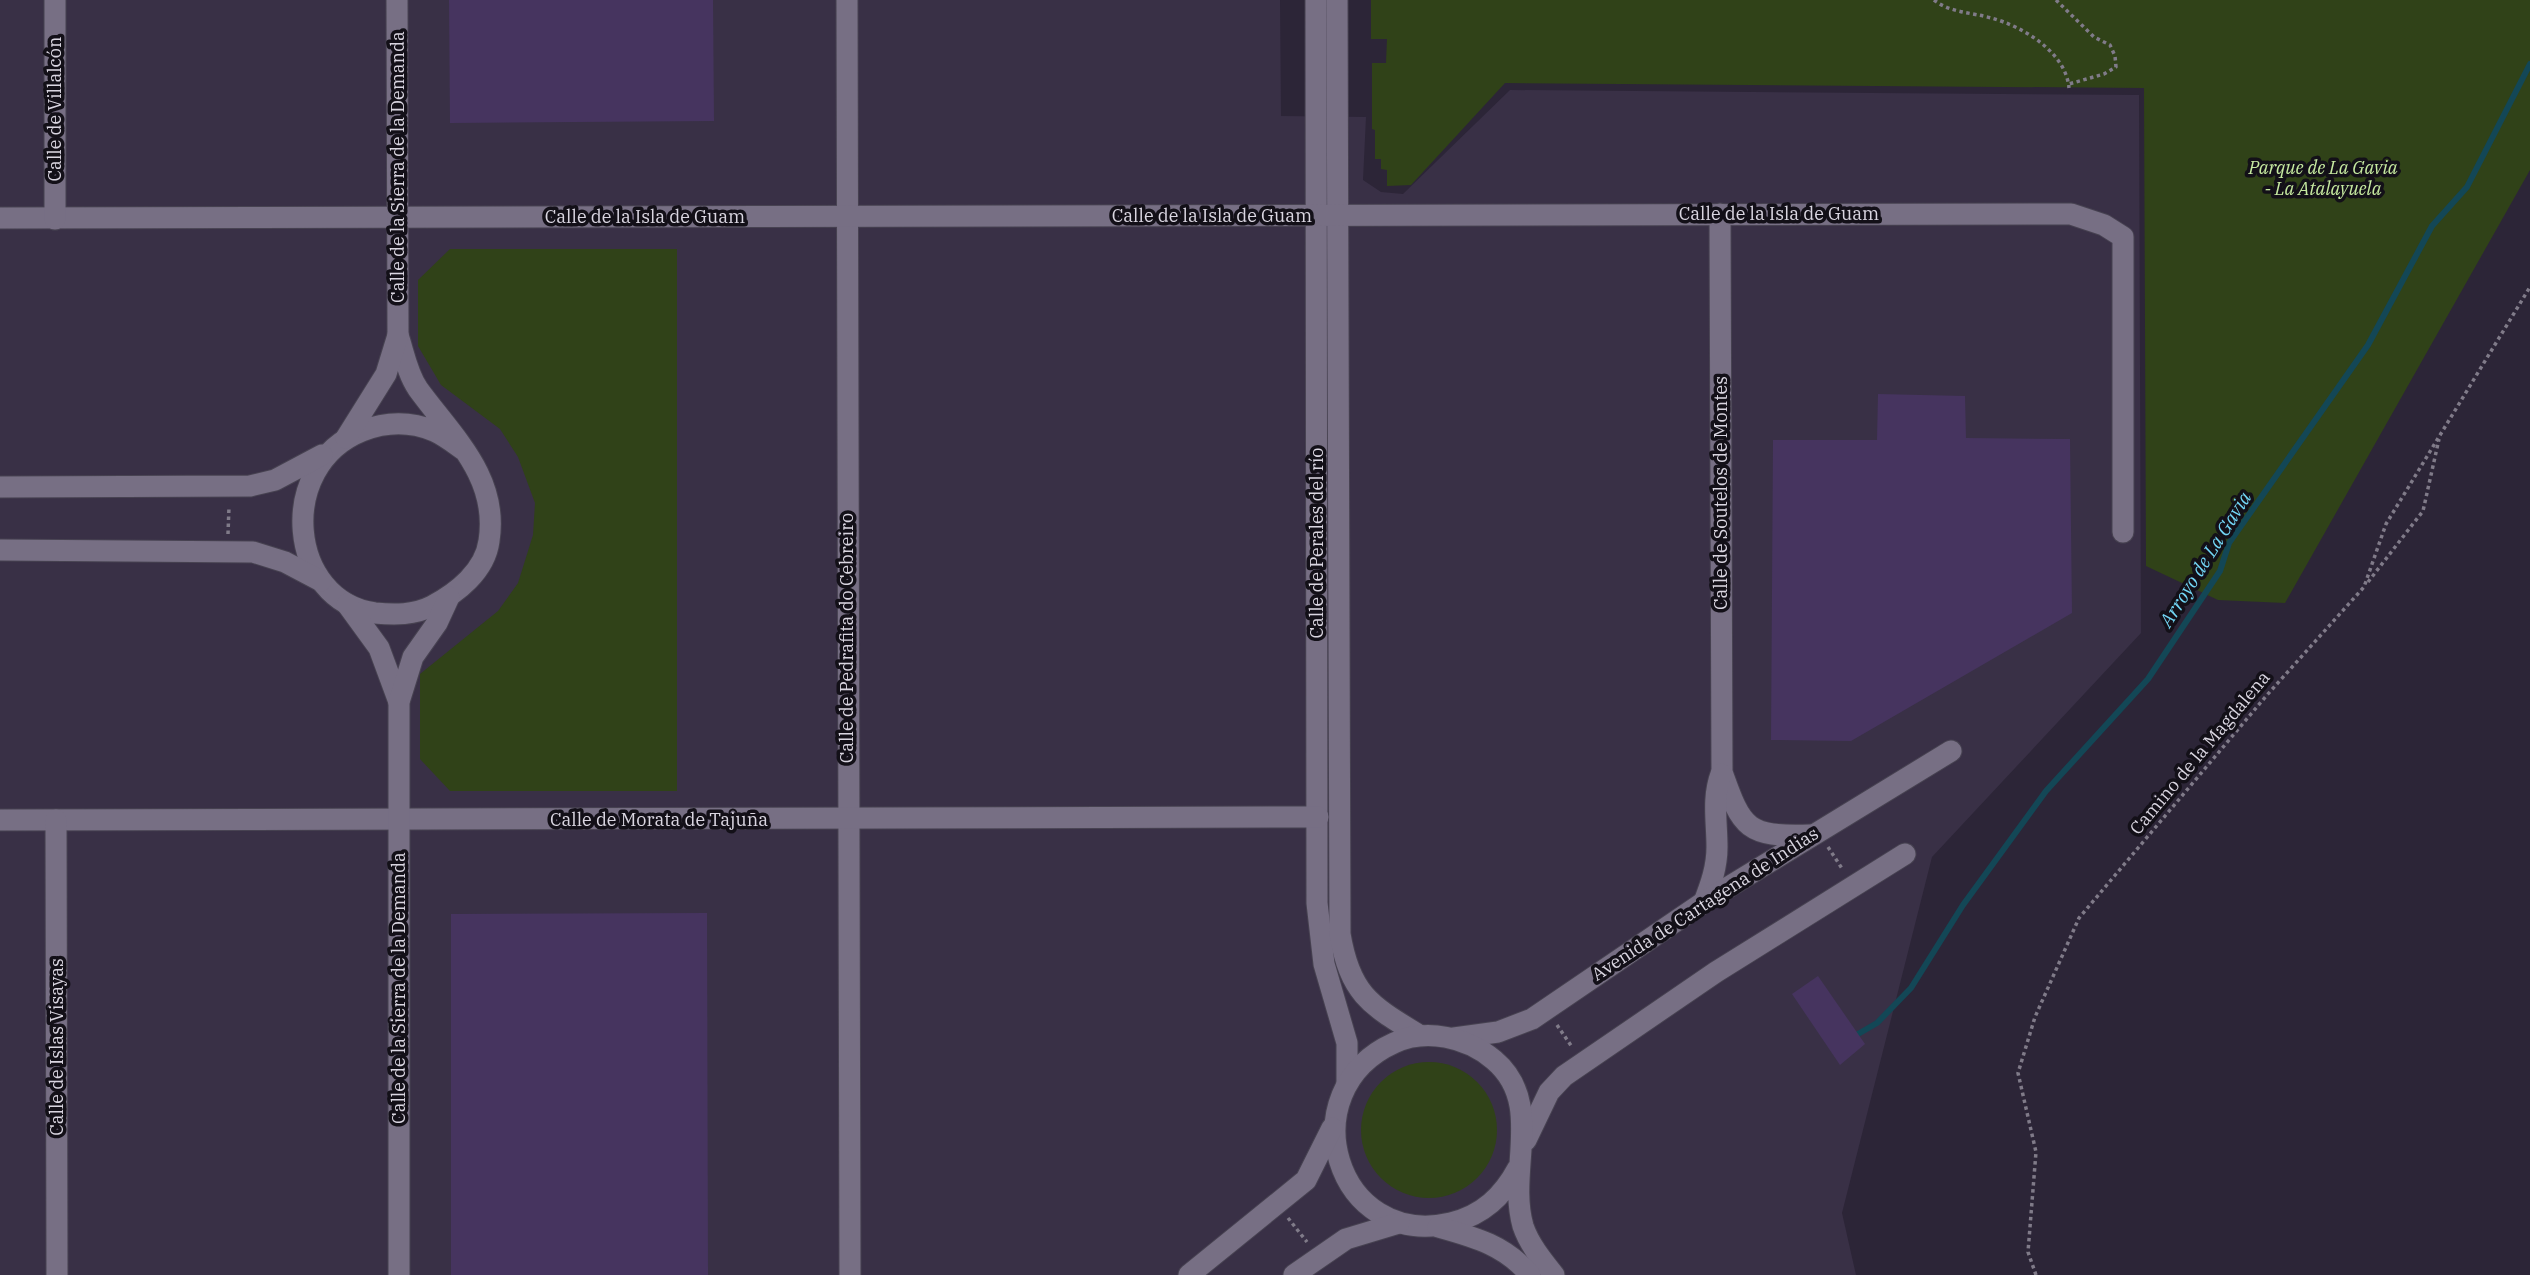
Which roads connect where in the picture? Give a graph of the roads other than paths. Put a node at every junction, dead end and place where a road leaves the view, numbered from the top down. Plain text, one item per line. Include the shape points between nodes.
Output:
1 (55, 0) edge
2 (397, 0) edge
3 (847, 0) edge
4 (1316, 0) edge
5 (1337, 0) edge
6 (1720, 214) junction
7 (1327, 216) junction
8 (398, 217) junction
9 (846, 217) junction
10 (0, 218) edge
11 (55, 219) junction
12 (398, 334) junction
13 (346, 438) junction
14 (465, 451) junction
15 (327, 453) junction
16 (0, 487) edge
17 (2123, 532) dead end
18 (0, 550) edge
19 (321, 581) junction
20 (449, 597) junction
21 (346, 604) junction
22 (399, 702) junction
23 (1951, 751) dead end
24 (1722, 772) junction
25 (1318, 817) junction
26 (849, 818) junction
27 (0, 820) edge
28 (56, 820) junction
29 (399, 820) junction
30 (1818, 840) junction
31 (1905, 854) dead end
32 (1704, 902) junction
33 (1419, 1035) junction
34 (1452, 1039) junction
35 (1347, 1082) junction
36 (1334, 1123) junction
37 (1520, 1158) junction
38 (1399, 1223) junction
39 (1436, 1226) junction
40 (57, 1275) edge
41 (399, 1275) edge
42 (849, 1275) edge
43 (1189, 1275) edge
44 (1294, 1275) edge
45 (1530, 1275) edge
46 (1554, 1275) edge

1 - 11 street, Calle de Villalcón
2 - 8 street, Calle de la Sierra de la Demanda
3 - 9 street, Calle de Pedrafita do Cebreiro
4 - 7 street, Calle de Perales del río
5 - 7 street, Calle de Perales del río
6 - 7 street, Calle de la Isla de Guam
6 - 17 street, Calle de la Isla de Guam via 2071,214 2123,237
6 - 24 street, Calle de Soutelos de Montes
7 - 9 street, Calle de la Isla de Guam
7 - 25 street, Calle de Perales del río
7 - 33 street, Calle de Perales del río via 1340,934 1354,984 1376,1007
8 - 9 street, Calle de la Isla de Guam
8 - 11 street, Calle de la Isla de Guam
8 - 12 street, Calle de la Sierra de la Demanda
9 - 26 street, Calle de Pedrafita do Cebreiro
10 - 11 street, Calle de la Isla de Guam
12 - 13 street, Calle de la Sierra de la Demanda via 386,374
12 - 14 street, Calle de la Sierra de la Demanda via 417,387
13 - 14 street via 377,425 404,423 434,431
13 - 15 street
14 - 20 street via 488,493 490,536 474,574
15 - 16 street via 275,480 250,486
15 - 19 street via 312,474 303,500 308,550
18 - 19 street via 253,552
19 - 21 street
20 - 21 street via 425,610 396,615
20 - 22 street, Calle de la Sierra de la Demanda via 412,657
21 - 22 street, Calle de la Sierra de la Demanda via 379,648
22 - 29 street, Calle de la Sierra de la Demanda
23 - 30 street, Avenida de Cartagena de Indias
24 - 30 street, Calle de Soutelos de Montes via 1730,800 1754,829
24 - 32 street, Calle de Soutelos de Montes via 1715,790 1717,850
25 - 26 street, Calle de Morata de Tajuña
25 - 35 street, Calle de Perales del río via 1321,942 1347,1043
26 - 29 street, Calle de Morata de Tajuña
26 - 42 street, Calle de Pedrafita do Cebreiro
27 - 28 street, Calle de Morata de Tajuña
28 - 29 street, Calle de Morata de Tajuña
28 - 40 street, Calle de Islas Visayas
29 - 41 street, Calle de la Sierra de la Demanda
30 - 32 street, Avenida de Cartagena de Indias
31 - 37 street via 1716,972 1564,1076 1549,1092
32 - 34 street, Avenida de Cartagena de Indias via 1524,1023
33 - 34 street
33 - 35 street via 1377,1051
34 - 37 street via 1472,1046 1507,1073 1523,1119
35 - 36 street
36 - 38 street via 1343,1174 1371,1207
36 - 43 street via 1306,1180
37 - 39 street via 1506,1190 1487,1207 1463,1220
37 - 46 street via 1523,1226
38 - 39 street
38 - 44 street via 1346,1239
39 - 45 street via 1495,1245

